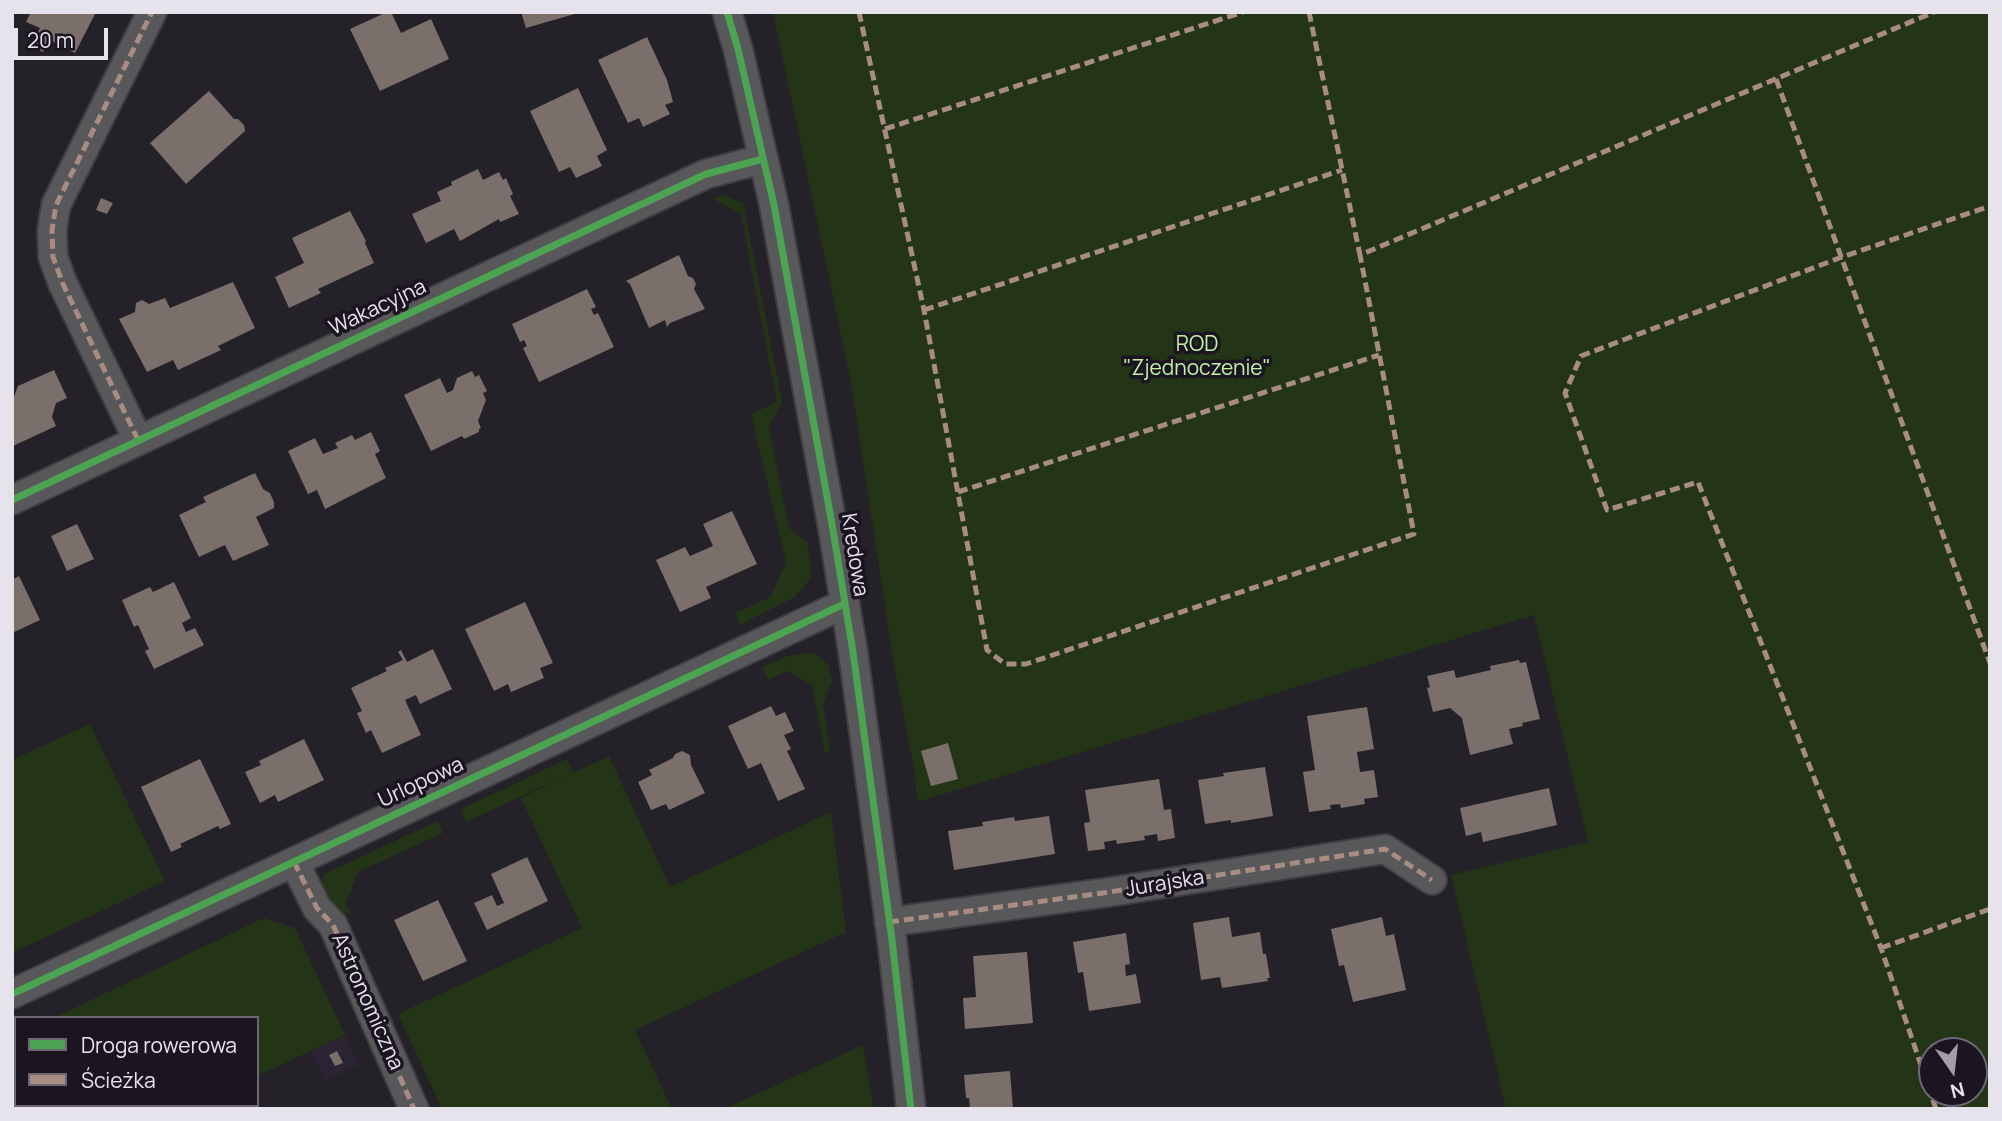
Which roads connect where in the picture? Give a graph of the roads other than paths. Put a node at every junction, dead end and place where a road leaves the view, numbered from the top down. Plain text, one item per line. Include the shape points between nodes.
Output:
1 (152, 12) edge
2 (727, 12) edge
3 (763, 159) junction
4 (138, 440) junction
5 (12, 500) edge
6 (844, 604) junction
7 (295, 862) junction
8 (1432, 880) dead end
9 (889, 922) junction
10 (12, 994) edge
11 (414, 1109) edge
12 (911, 1109) edge

1 - 4 street via 56,205 52,230 53,257 63,284
2 - 3 street, Kredowa
3 - 4 street, Wakacyjna via 706,174
3 - 6 street, Kredowa
4 - 5 street, Wakacyjna
6 - 7 street, Urlopowa
6 - 9 street, Kredowa
7 - 10 street, Urlopowa
7 - 11 street, Astronomiczna via 317,908 333,925
8 - 9 street, Jurajska via 1385,849
9 - 12 street, Kredowa

